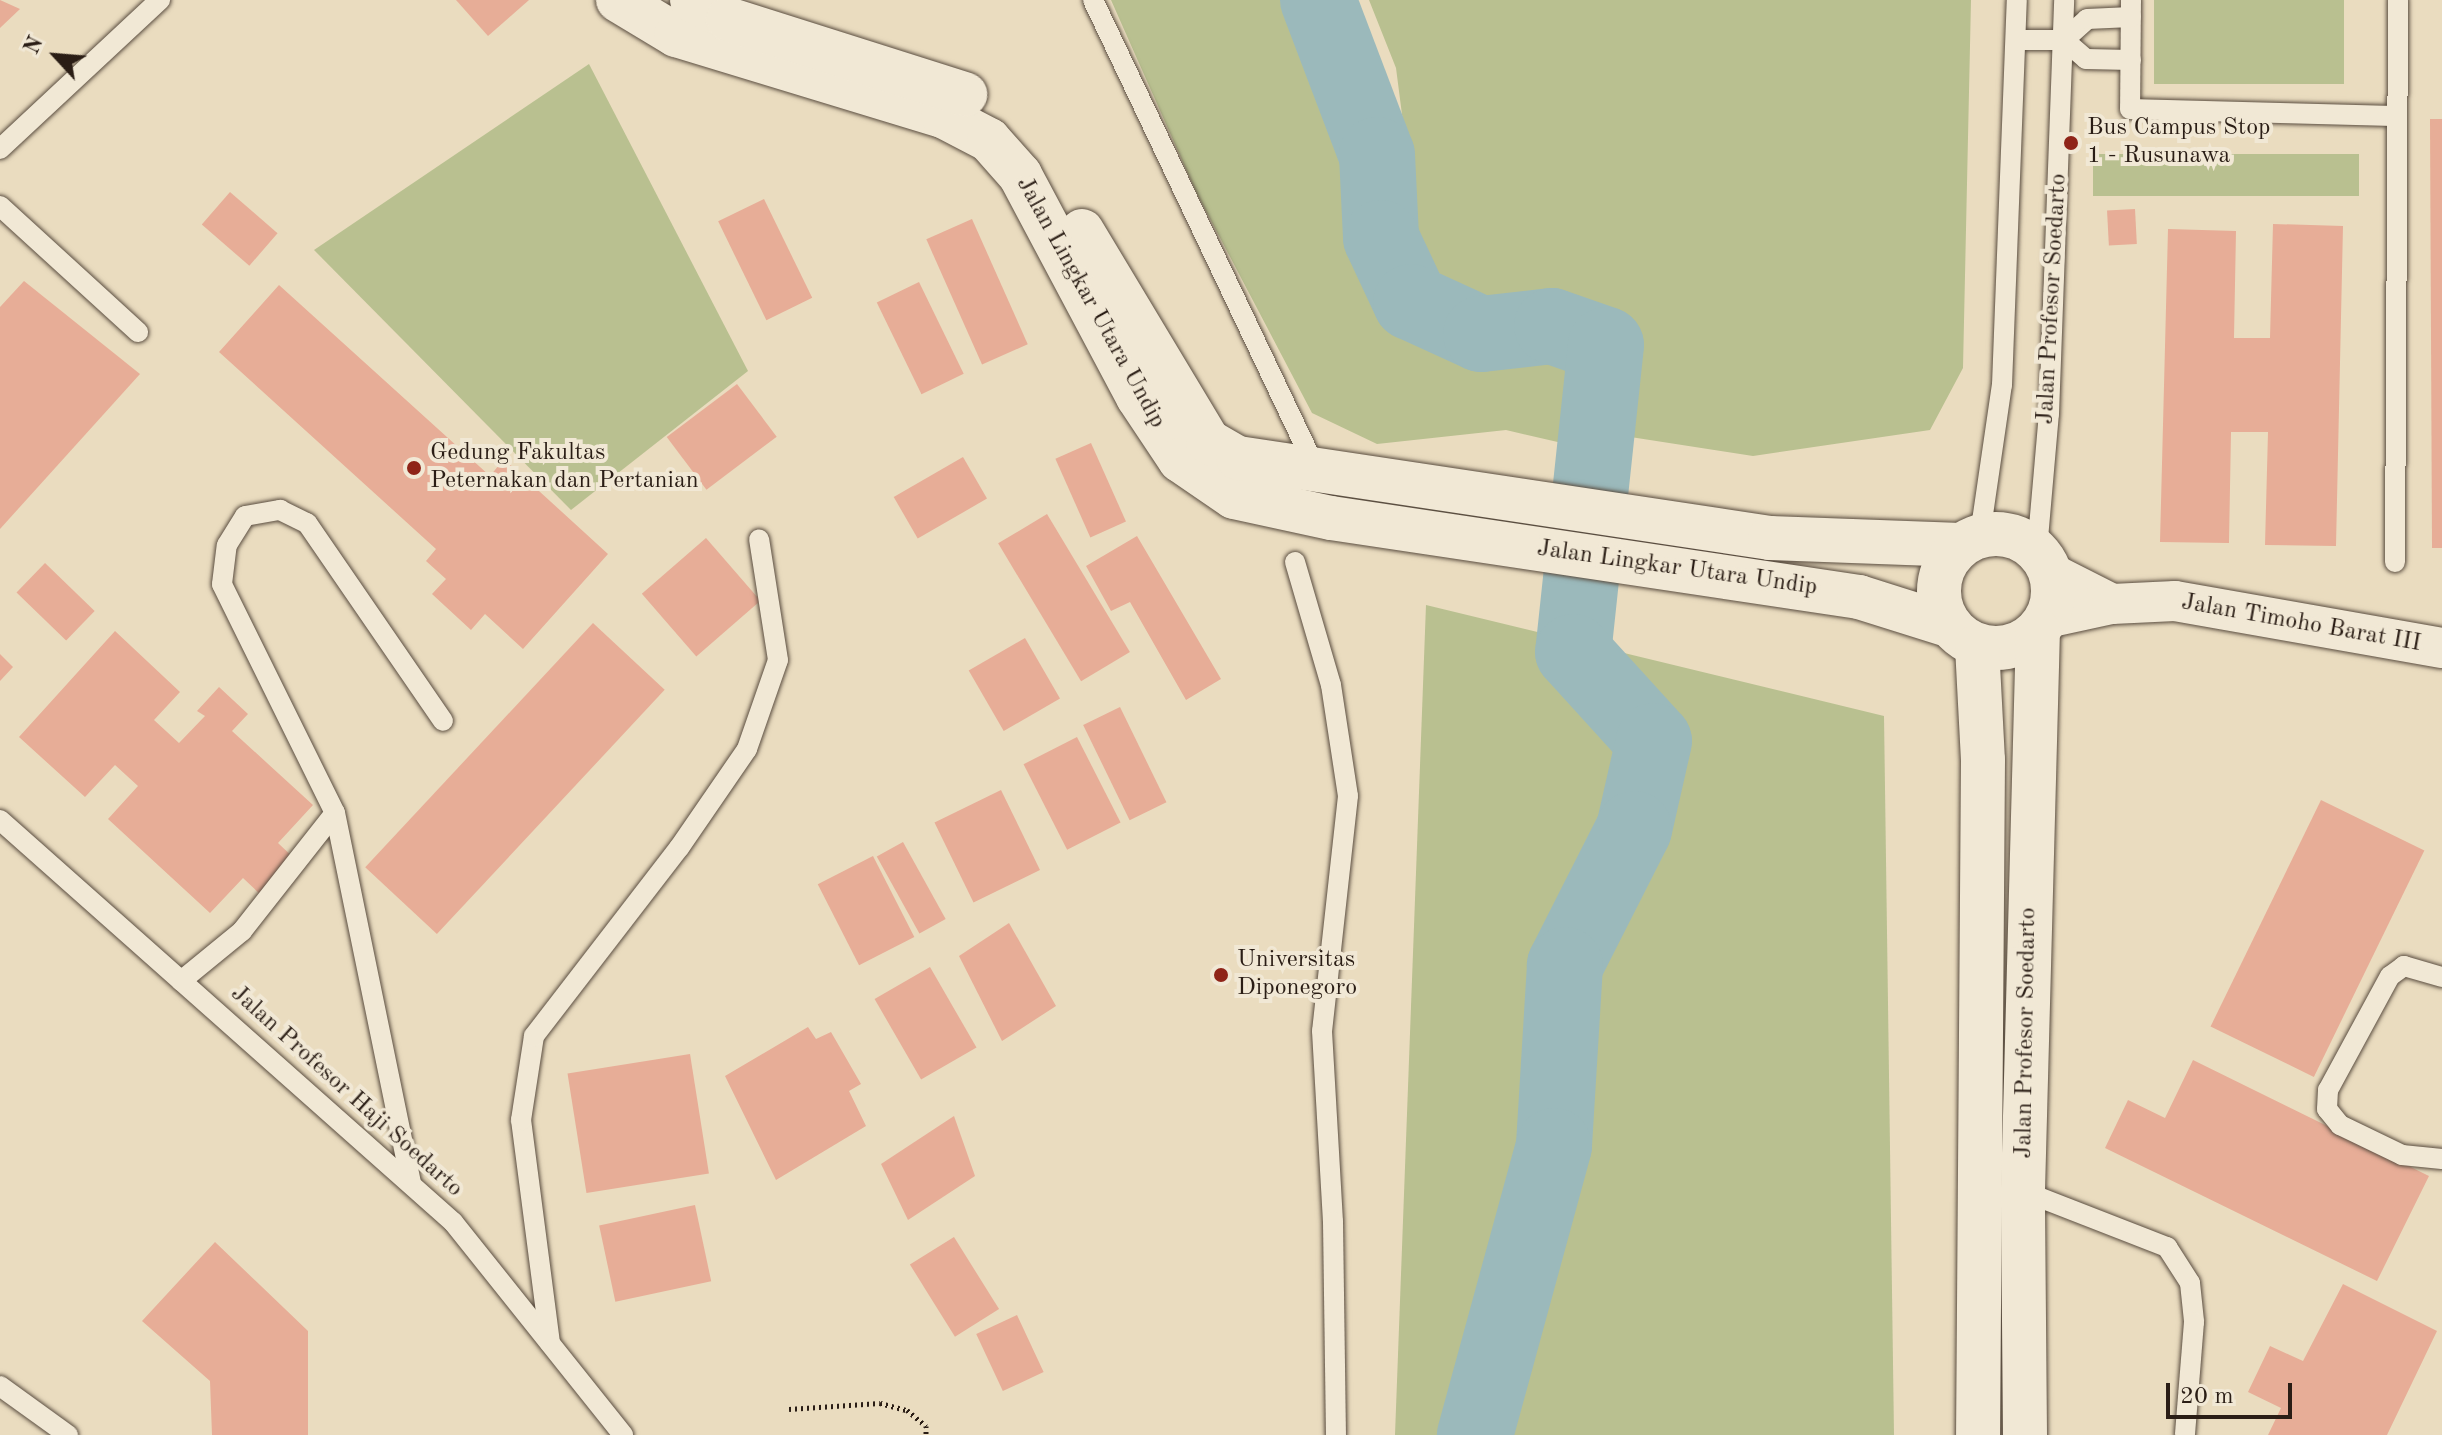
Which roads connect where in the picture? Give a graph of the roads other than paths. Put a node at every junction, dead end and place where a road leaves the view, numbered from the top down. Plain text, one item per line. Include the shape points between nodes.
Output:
1 (160, 0) edge
2 (618, 0) edge
3 (692, 0) edge
4 (1093, 0) edge
5 (2017, 0) edge
6 (2064, 0) edge
7 (2398, 0) edge
8 (2131, 8) edge
9 (2017, 40) junction
10 (2064, 40) junction
11 (2131, 60) junction
12 (2393, 116) junction
13 (0, 149) edge
14 (0, 206) edge
15 (138, 332) dead end
16 (1314, 471) junction
17 (1259, 505) junction
18 (759, 539) dead end
19 (1971, 540) junction
20 (1295, 562) dead end
21 (2044, 562) junction
22 (2395, 562) dead end
23 (2112, 604) junction
24 (2042, 624) junction
25 (1964, 636) junction
26 (2442, 648) edge
27 (443, 721) dead end
28 (335, 813) junction
29 (0, 820) edge
30 (2442, 977) edge
31 (181, 981) junction
32 (2442, 1159) edge
33 (411, 1183) junction
34 (2023, 1191) junction
35 (550, 1343) junction
36 (0, 1386) edge
37 (68, 1435) edge
38 (623, 1435) edge
39 (1336, 1435) edge
40 (1978, 1435) edge
41 (2025, 1435) edge
42 (2185, 1435) edge

1 - 13 lane
2 - 17 street, Jalan Lingkar Utara Undip via 676,35 943,116 989,140 1020,175 1138,397 1180,460 1234,497
3 - 16 street, Jalan Lingkar Utara Undip via 728,19 958,90 1003,113 1032,148 1208,441 1238,458
4 - 16 lane
5 - 9 lane, Jalan Profesor Soedarto
6 - 10 lane, Jalan Profesor Soedarto
7 - 12 lane
8 - 10 lane via 2087,19
8 - 11 lane
9 - 10 lane
9 - 19 lane, Jalan Profesor Soedarto via 2002,385
10 - 11 lane via 2086,59
10 - 21 lane, Jalan Profesor Soedarto
11 - 12 lane via 2130,109
12 - 22 lane
14 - 15 lane
16 - 17 street
16 - 19 street, Jalan Lingkar Utara Undip via 1770,538
17 - 25 street, Jalan Lingkar Utara Undip via 1859,597
18 - 35 lane via 778,660 747,749 679,848 534,1036 521,1120
19 - 21 street via 2014,536
19 - 25 street via 1939,583
20 - 39 lane via 1331,685 1348,796 1322,1031 1333,1222
21 - 23 street, Jalan Timoho Barat III
21 - 24 street via 2054,596
23 - 24 street, Jalan Timoho Barat III
23 - 26 street, Jalan Timoho Barat III via 2175,601
24 - 25 street via 2020,643
24 - 34 street, Jalan Profesor Soedarto
25 - 40 street, Jalan Profesor Soedarto via 1983,760
27 - 28 lane via 307,523 280,510 245,516 227,545 222,584
28 - 31 lane via 242,931
28 - 33 lane
29 - 31 lane, Jalan Profesor Haji Soedarto
30 - 32 lane via 2404,966 2390,976 2328,1090 2327,1109 2340,1125 2402,1155
31 - 33 lane, Jalan Profesor Haji Soedarto
33 - 35 lane, Jalan Profesor Haji Soedarto via 453,1222
34 - 41 street, Jalan Profesor Soedarto
34 - 42 lane via 2167,1247 2190,1283 2194,1322
35 - 38 lane, Jalan Profesor Haji Soedarto
36 - 37 lane

